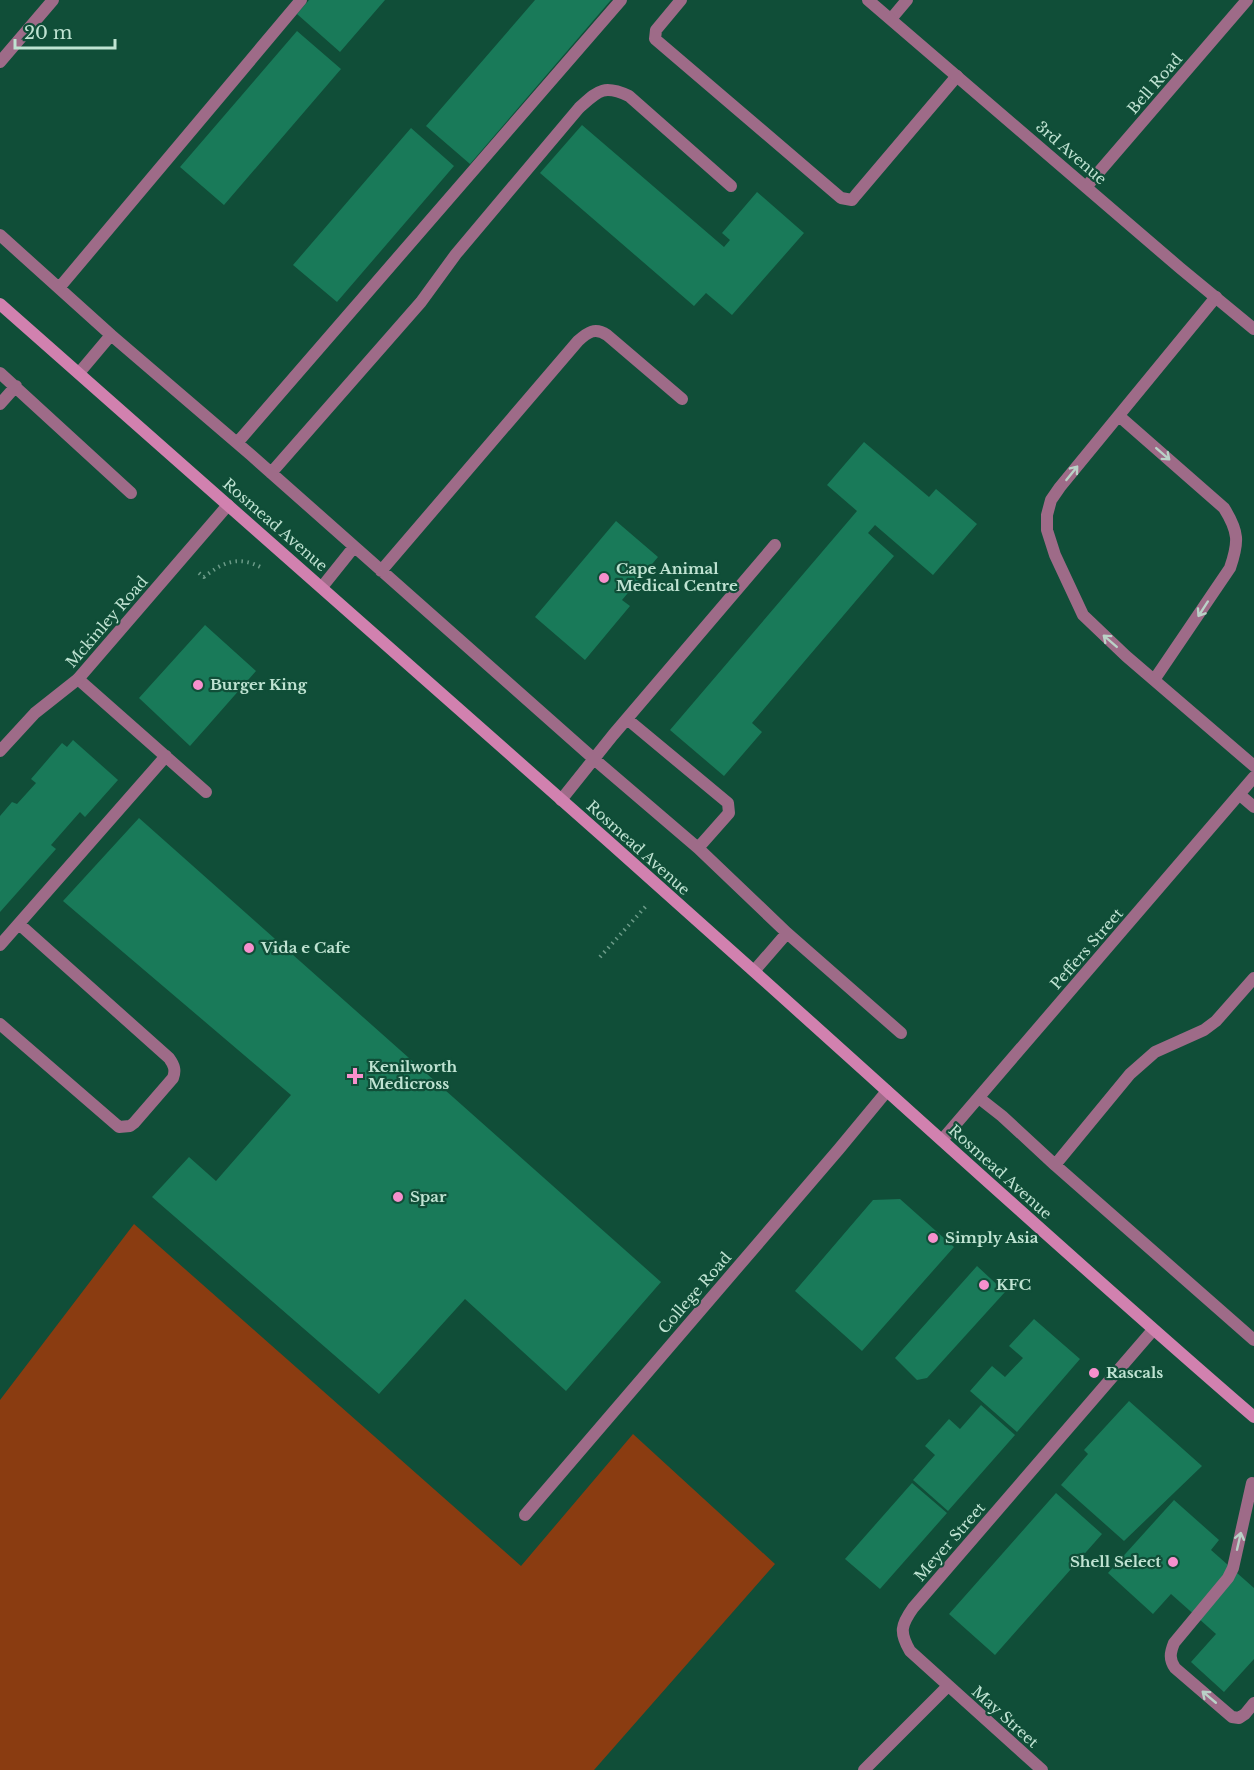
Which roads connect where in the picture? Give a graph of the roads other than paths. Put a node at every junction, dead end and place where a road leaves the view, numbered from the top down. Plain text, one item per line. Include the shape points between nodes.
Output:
1 (53, 0) edge
2 (301, 0) edge
3 (621, 0) edge
4 (681, 0) edge
5 (868, 0) edge
6 (907, 0) edge
7 (1247, 0) edge
8 (891, 19) junction
9 (0, 62) edge
10 (957, 76) junction
11 (731, 186) dead end
12 (1086, 187) junction
13 (0, 235) edge
14 (59, 288) junction
15 (1216, 297) junction
16 (0, 304) edge
17 (1254, 329) edge
18 (111, 335) junction
19 (0, 373) edge
20 (79, 373) junction
21 (15, 386) junction
22 (682, 399) dead end
23 (0, 404) edge
24 (1119, 416) junction
25 (237, 443) junction
26 (272, 473) junction
27 (130, 493) dead end
28 (228, 505) junction
29 (775, 545) dead end
30 (354, 547) junction
31 (381, 571) junction
32 (322, 587) junction
33 (78, 679) junction
34 (1154, 680) junction
35 (627, 719) junction
36 (0, 751) edge
37 (166, 756) junction
38 (594, 759) junction
39 (1254, 766) edge
40 (1254, 777) edge
41 (207, 792) dead end
42 (1240, 795) junction
43 (561, 800) junction
44 (1254, 807) edge
45 (698, 848) junction
46 (19, 924) junction
47 (787, 933) junction
48 (0, 945) edge
49 (753, 971) junction
50 (1254, 978) edge
51 (0, 1024) edge
52 (901, 1033) dead end
53 (887, 1091) junction
54 (980, 1098) junction
55 (942, 1140) junction
56 (1055, 1165) junction
57 (1153, 1330) junction
58 (1254, 1340) edge
59 (1254, 1417) edge
60 (1252, 1483) dead end
61 (525, 1515) dead end
62 (948, 1686) junction
63 (1254, 1703) edge
64 (864, 1770) edge
65 (1042, 1770) edge

1 - 9 street
2 - 14 street
3 - 25 street
4 - 10 street via 656,30 655,39 846,200 852,200
5 - 8 street, 3rd Avenue
6 - 8 street
7 - 12 street, Bell Road
8 - 10 street, 3rd Avenue
10 - 12 street, 3rd Avenue
11 - 26 street via 629,96 605,89 595,93
12 - 15 street, 3rd Avenue
13 - 14 street
14 - 18 street
15 - 17 street, 3rd Avenue
15 - 24 street
16 - 20 main road, Rosmead Avenue
18 - 20 street
18 - 25 street
19 - 21 street
20 - 28 main road, Rosmead Avenue
21 - 23 street
21 - 27 street
22 - 31 street via 607,335 593,330 587,333
34 -> 24 street via 1083,615 1047,530 1051,501
24 -> 34 street via 1224,508 1237,536 1230,568
25 - 26 street
26 - 30 street
28 - 32 main road, Rosmead Avenue
28 - 33 street, Mckinley Road
29 - 35 street
30 - 31 street
30 - 32 street
31 - 38 street
32 - 43 main road, Rosmead Avenue
33 - 36 street, Mckinley Road via 35,713
33 - 37 street
34 - 39 street
35 - 38 street
35 - 45 street via 728,803 729,813
37 - 41 street
37 - 46 street
38 - 43 street
38 - 45 street
40 - 42 street, Peffers Street
42 - 44 street
42 - 54 street, Peffers Street
43 - 49 main road, Rosmead Avenue
45 - 47 street
46 - 48 street
46 - 51 street via 169,1058 175,1072 130,1126 119,1127
47 - 49 street
47 - 52 street
49 - 53 main road, Rosmead Avenue
50 - 56 street via 1216,1021 1142,1062
53 - 55 main road, Rosmead Avenue
53 - 61 street, College Road
54 - 55 street, Peffers Street
54 - 56 street
55 - 57 main road, Rosmead Avenue
56 - 58 street
57 - 59 main road, Rosmead Avenue
57 - 62 street, Meyer Street via 904,1622 902,1633 910,1651
63 -> 60 street via 1239,1718 1232,1717 1175,1668 1170,1652 1233,1569
62 - 64 street
62 - 65 street, May Street

